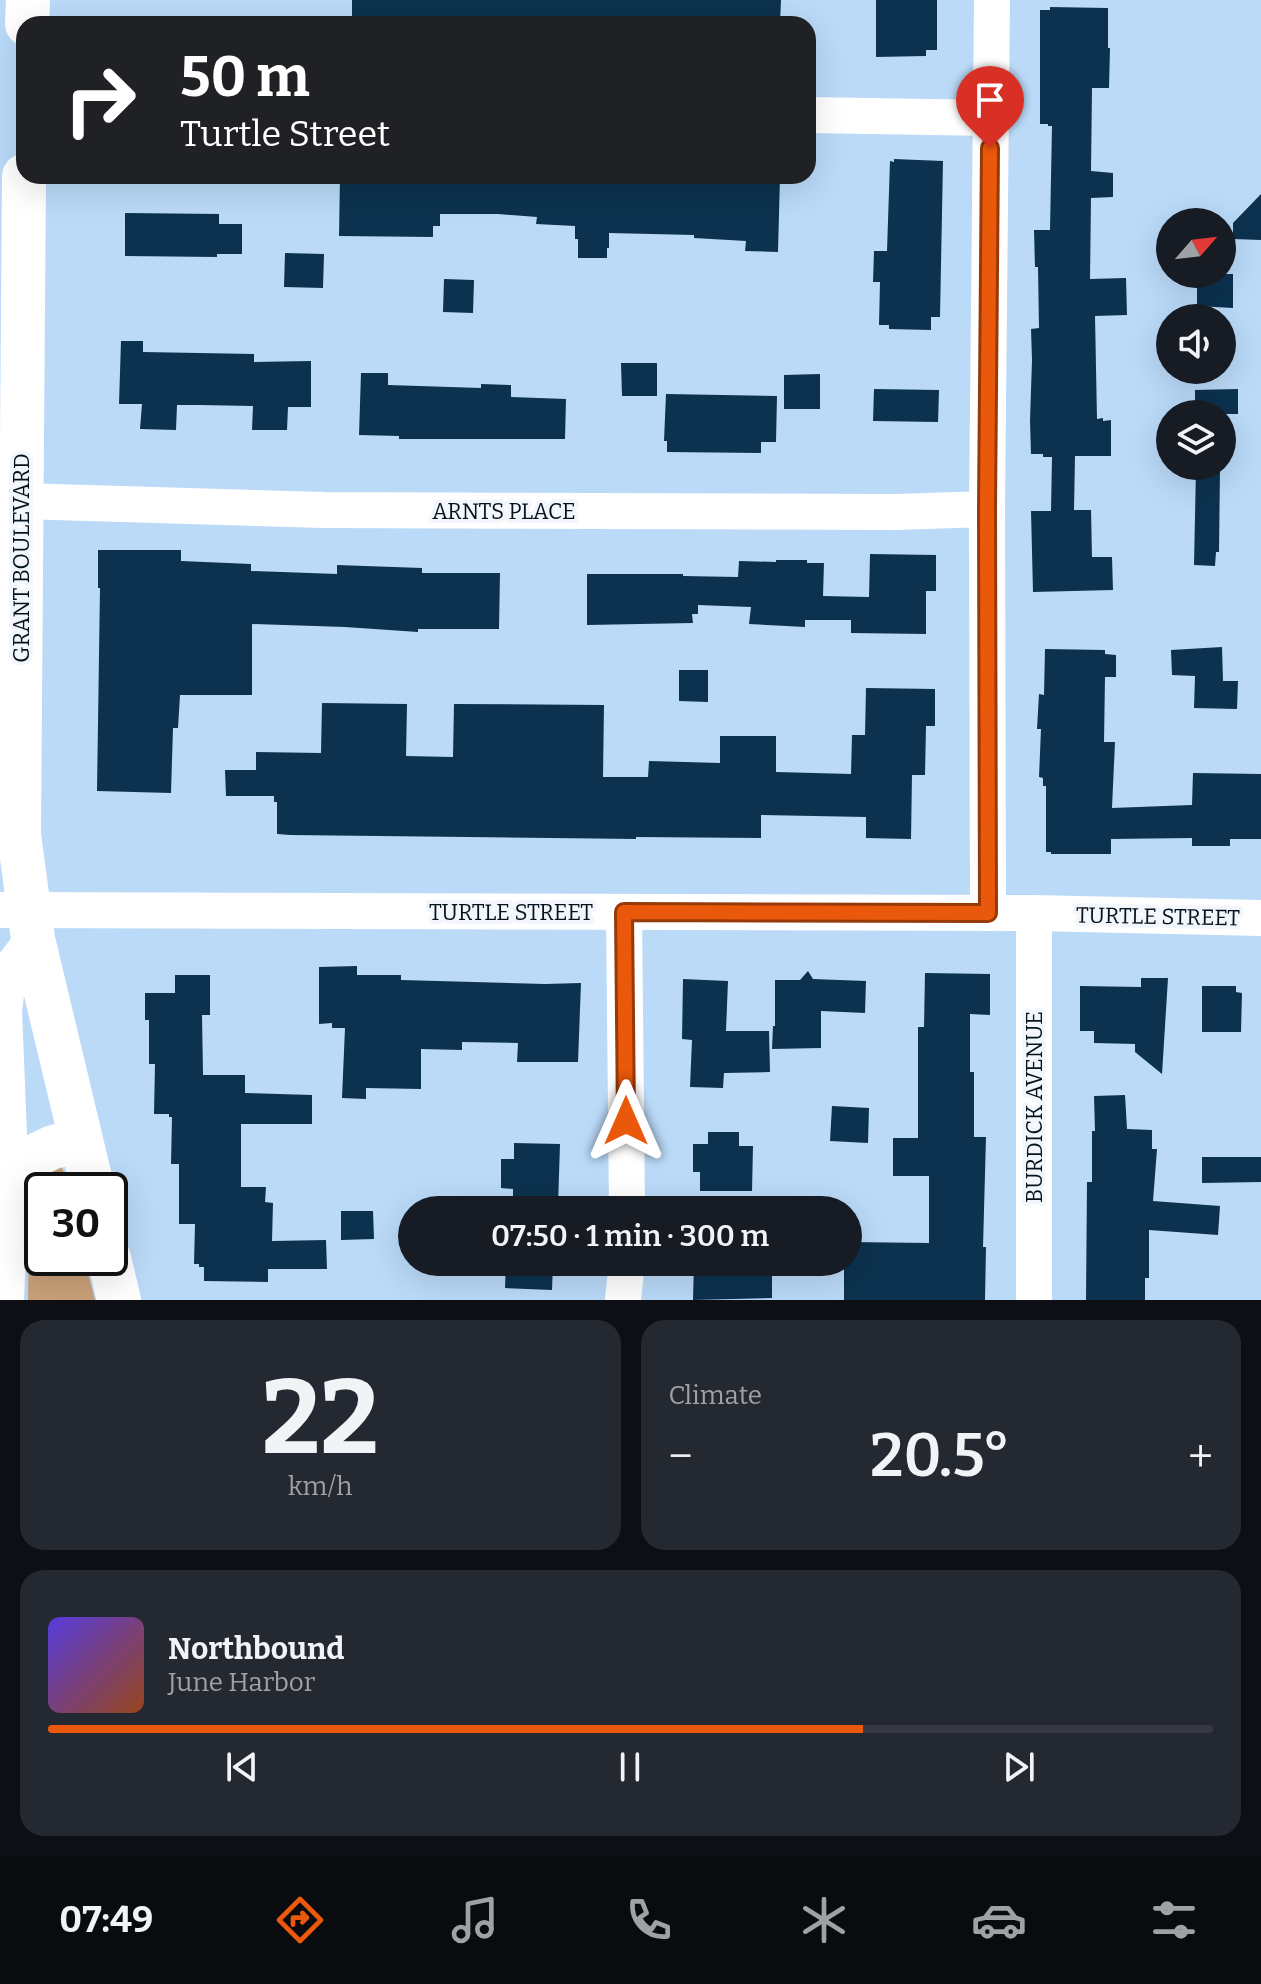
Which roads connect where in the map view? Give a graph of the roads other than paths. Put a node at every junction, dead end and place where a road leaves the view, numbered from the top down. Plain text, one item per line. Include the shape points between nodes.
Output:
1 (992, 0) edge
2 (816, 115) edge
3 (991, 118) junction
4 (23, 184) edge
5 (12, 264) edge
6 (21, 501) junction
7 (987, 509) junction
8 (624, 912) junction
9 (988, 913) junction
10 (1034, 913) junction
11 (1261, 918) edge
12 (21, 920) edge
13 (81, 1141) junction
14 (89, 1172) edge
15 (11, 1184) junction
16 (627, 1196) edge
17 (113, 1276) edge
18 (626, 1276) edge
19 (6, 1300) edge
20 (119, 1300) edge
21 (623, 1300) edge
22 (1034, 1300) edge

1 - 3 street
2 - 3 street
3 - 7 street
4 - 5 street, GRANT BOULEVARD
5 - 6 street, GRANT BOULEVARD
6 - 7 street, ARNTS PLACE via 339,510
6 - 12 street, GRANT BOULEVARD
7 - 9 street
8 - 9 street, TURTLE STREET
8 - 12 street, TURTLE STREET
8 - 16 street
9 - 10 street, TURTLE STREET
10 - 11 street, TURTLE STREET
10 - 22 street, BURDICK AVENUE
12 - 13 street, GRANT BOULEVARD
12 - 15 street via 4,1011
13 - 14 street, GRANT BOULEVARD
13 - 15 street via 24,1161
15 - 19 street
17 - 20 street
18 - 21 street

